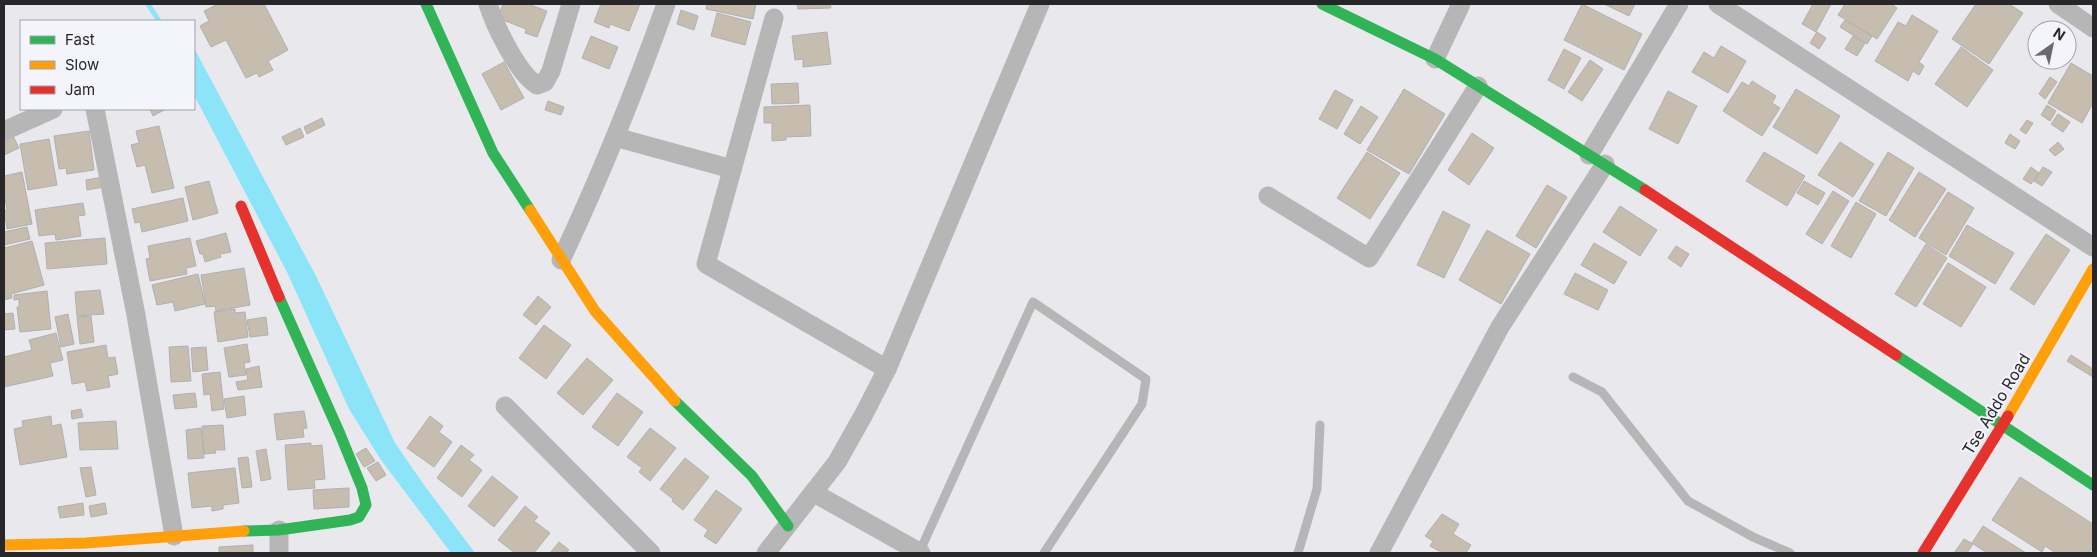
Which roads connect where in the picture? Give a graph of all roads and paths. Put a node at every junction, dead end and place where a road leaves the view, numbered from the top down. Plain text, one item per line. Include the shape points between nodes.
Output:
1 (426, 4) edge
2 (488, 4) edge
3 (571, 4) edge
4 (666, 4) edge
5 (1040, 4) edge
6 (1322, 4) edge
7 (1461, 4) edge
8 (1679, 4) edge
9 (1718, 4) edge
10 (2058, 4) edge
11 (774, 18) dead end
12 (2093, 28) edge
13 (1435, 60) junction
14 (1478, 86) junction
15 (51, 110) edge
16 (95, 110) edge
17 (4, 131) edge
18 (614, 137) junction
19 (1597, 159) junction
20 (732, 169) junction
21 (1268, 196) dead end
22 (242, 206) dead end
23 (2093, 247) edge
24 (561, 260) junction
25 (2093, 269) edge
26 (887, 369) junction
27 (1573, 377) dead end
28 (505, 406) dead end
29 (1320, 425) dead end
30 (2002, 426) junction
31 (2093, 485) edge
32 (814, 493) junction
33 (788, 526) junction
34 (279, 530) junction
35 (174, 536) junction
36 (4, 545) edge
37 (86, 548) edge
38 (279, 553) edge
39 (651, 553) edge
40 (766, 553) edge
41 (920, 553) edge
42 (1044, 553) edge
43 (1298, 553) edge
44 (1379, 553) edge
45 (1790, 553) edge
46 (1923, 553) edge

1 - 24 street via 493,153
2 - 3 street via 495,26 528,80 537,85 545,82 551,71
4 - 18 street
5 - 26 street
6 - 13 street
7 - 13 street
8 - 19 street
9 - 23 street
10 - 12 street
11 - 20 street
13 - 14 street
14 - 19 street
14 - 21 street via 1369,258
15 - 17 street
16 - 35 street via 136,315
18 - 20 street
18 - 24 street
19 - 30 street
19 - 44 street via 1500,327
20 - 26 street via 706,264
22 - 34 street via 340,434 366,505 359,517 350,520
24 - 33 street via 595,311 674,399 752,476
25 - 30 street, Tse Addo Road
26 - 32 street via 837,462
27 - 45 lane via 1602,392 1688,501
28 - 39 street
29 - 43 lane via 1317,489
30 - 31 street
30 - 46 street, Tse Addo Road
32 - 33 street
32 - 41 street
33 - 40 street
34 - 35 street
34 - 38 street
35 - 37 street
36 - 37 street
41 - 42 lane via 1033,302 1146,379 1142,404

